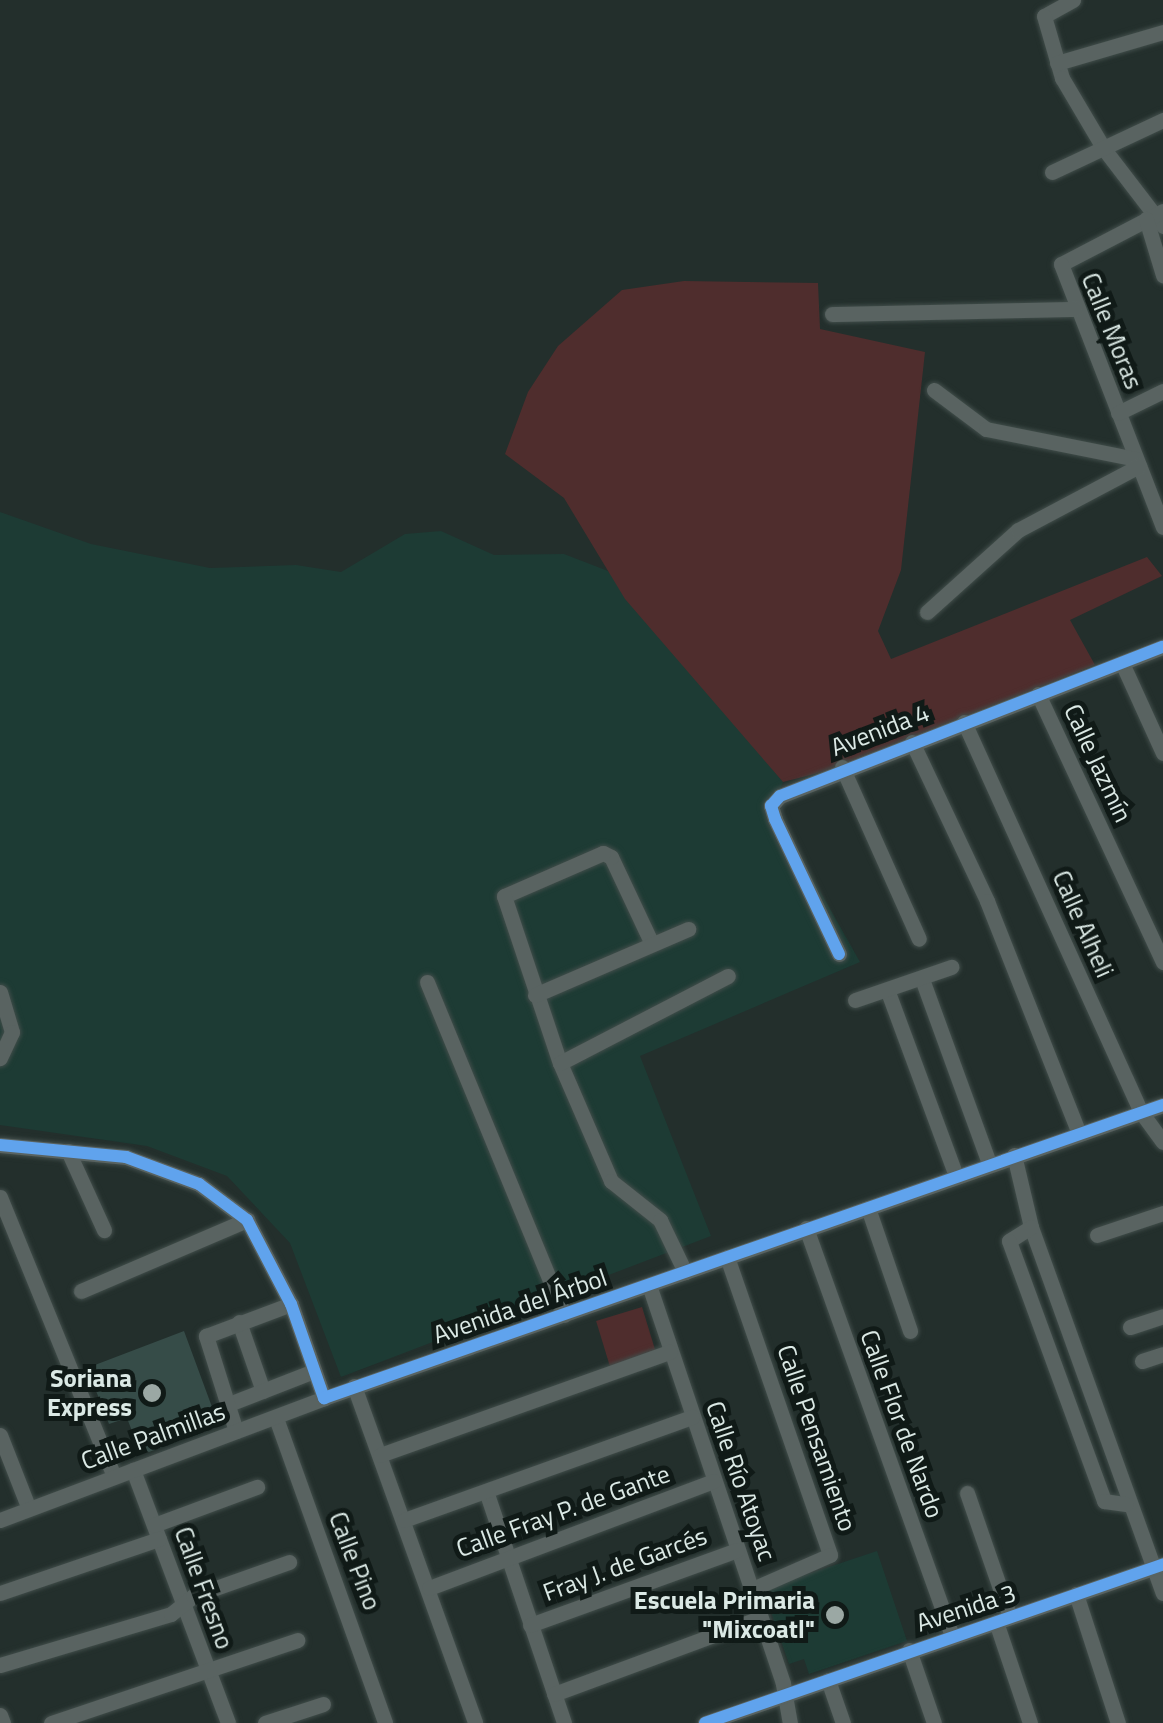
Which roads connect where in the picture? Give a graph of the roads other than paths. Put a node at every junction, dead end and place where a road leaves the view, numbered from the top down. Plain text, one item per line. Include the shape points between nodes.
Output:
1 (1073, 0) edge
2 (1163, 32) edge
3 (1057, 63) junction
4 (1163, 120) edge
5 (1104, 149) junction
6 (1052, 172) dead end
7 (1156, 218) edge
8 (1163, 275) edge
9 (1075, 310) junction
10 (832, 314) dead end
11 (934, 390) dead end
12 (1163, 392) edge
13 (1118, 413) junction
14 (1137, 462) junction
15 (1163, 476) edge
16 (1145, 483) junction
17 (1163, 527) edge
18 (927, 612) dead end
19 (1163, 647) edge
20 (1122, 663) junction
21 (1038, 694) junction
22 (964, 722) junction
23 (912, 742) junction
24 (1163, 753) edge
25 (842, 767) junction
26 (688, 929) dead end
27 (919, 939) dead end
28 (652, 944) junction
29 (839, 954) dead end
30 (1163, 962) edge
31 (951, 967) dead end
32 (728, 976) dead end
33 (922, 979) junction
34 (427, 982) dead end
35 (0, 992) edge
36 (888, 992) junction
37 (536, 994) junction
38 (855, 1000) dead end
39 (0, 1058) edge
40 (560, 1063) junction
41 (1163, 1105) edge
42 (1141, 1112) junction
43 (1080, 1133) junction
44 (1163, 1142) edge
45 (0, 1145) edge
46 (68, 1151) junction
47 (1014, 1155) junction
48 (989, 1163) junction
49 (956, 1176) junction
50 (0, 1196) edge
51 (868, 1208) junction
52 (1163, 1213) edge
53 (246, 1220) junction
54 (1032, 1227) junction
55 (806, 1228) junction
56 (104, 1230) dead end
57 (1097, 1235) dead end
58 (727, 1256) junction
59 (684, 1272) junction
60 (649, 1285) junction
61 (81, 1291) dead end
62 (291, 1304) junction
63 (564, 1315) junction
64 (1163, 1316) edge
65 (239, 1322) junction
66 (1130, 1327) dead end
67 (910, 1331) dead end
68 (670, 1352) junction
69 (1163, 1354) edge
70 (1142, 1362) dead end
71 (314, 1371) junction
72 (354, 1386) junction
73 (263, 1392) junction
74 (324, 1398) junction
75 (229, 1404) junction
76 (692, 1417) junction
77 (276, 1418) junction
78 (236, 1432) junction
79 (0, 1434) edge
80 (380, 1455) junction
81 (133, 1470) junction
82 (114, 1477) junction
83 (714, 1481) junction
84 (257, 1486) dead end
85 (486, 1490) junction
86 (968, 1493) dead end
87 (1126, 1504) junction
88 (29, 1509) junction
89 (0, 1520) edge
90 (404, 1520) junction
91 (156, 1532) junction
92 (737, 1550) junction
93 (509, 1558) junction
94 (288, 1562) dead end
95 (1159, 1565) edge
96 (430, 1588) junction
97 (752, 1589) junction
98 (0, 1593) edge
99 (1163, 1593) edge
100 (1076, 1594) junction
101 (182, 1605) junction
102 (760, 1618) junction
103 (1003, 1620) junction
104 (530, 1625) junction
105 (952, 1636) junction
106 (298, 1640) dead end
107 (909, 1650) junction
108 (0, 1664) edge
109 (207, 1671) junction
110 (828, 1680) junction
111 (554, 1694) junction
112 (784, 1694) junction
113 (323, 1704) dead end
114 (0, 1715) edge
115 (3, 1723) edge
116 (51, 1723) edge
117 (228, 1723) edge
118 (265, 1723) edge
119 (385, 1723) edge
120 (475, 1723) edge
121 (564, 1723) edge
122 (705, 1723) edge
123 (790, 1723) edge
124 (843, 1723) edge
125 (934, 1723) edge
126 (1030, 1723) edge
127 (1118, 1723) edge

1 - 3 street via 1047,10
2 - 3 street
3 - 5 street
4 - 5 street
5 - 6 street
5 - 7 street
7 - 8 street
7 - 9 street, Calle Moras via 1061,264
9 - 10 street
9 - 13 street, Calle Moras
11 - 14 street via 986,429
12 - 13 street
13 - 14 street, Calle Moras
14 - 16 street, Calle Moras
14 - 18 street via 1018,530
15 - 16 street
16 - 17 street, Calle Moras
19 - 20 street, Avenida 4
20 - 21 street, Avenida 4
20 - 24 street
21 - 22 street, Avenida 4
21 - 30 street, Calle Jazmín
22 - 23 street, Avenida 4
22 - 42 street, Calle Alheli
23 - 25 street, Avenida 4
23 - 43 street via 987,901
25 - 27 street
25 - 29 street, Avenida 4 via 771,806
26 - 28 street
28 - 37 street
28 - 37 street via 611,857 592,853 504,896
31 - 33 street
32 - 40 street
33 - 36 street
33 - 48 street
34 - 63 street
35 - 39 street via 12,1032
36 - 38 street
36 - 49 street
37 - 40 street
40 - 59 street via 612,1180 660,1220
41 - 42 street, Avenida del Árbol
42 - 43 street, Avenida del Árbol
42 - 44 street, Calle Alheli
43 - 47 street, Avenida del Árbol
45 - 46 street
46 - 53 street via 126,1158 199,1184
46 - 56 street
47 - 48 street, Avenida del Árbol
47 - 54 street
48 - 49 street, Avenida del Árbol
49 - 51 street, Avenida del Árbol
50 - 82 street
51 - 55 street, Avenida del Árbol
51 - 67 street
52 - 57 street
53 - 61 street
53 - 62 street
54 - 87 street
54 - 87 street via 1009,1241 1104,1501
55 - 58 street, Avenida del Árbol
55 - 105 street, Calle Flor de Nardo
58 - 59 street, Avenida del Árbol
58 - 97 street, Calle Pensamiento via 830,1555
59 - 60 street, Avenida del Árbol
60 - 63 street, Avenida del Árbol
60 - 68 street, Calle Río Atoyac
62 - 65 street
62 - 71 street
63 - 72 street, Avenida del Árbol
64 - 66 street
65 - 73 street
65 - 75 street via 206,1336
68 - 76 street, Calle Río Atoyac
68 - 80 street
69 - 70 street
71 - 73 street
71 - 74 street
72 - 74 street, Avenida del Árbol
72 - 80 street
73 - 75 street
74 - 77 street, Calle Palmillas
75 - 78 street
76 - 83 street, Calle Río Atoyac
76 - 85 street
77 - 78 street, Calle Palmillas
77 - 119 street, Calle Pino
78 - 81 street, Calle Palmillas
79 - 88 street
80 - 90 street
81 - 82 street, Calle Palmillas
81 - 91 street, Calle Fresno
82 - 88 street, Calle Palmillas
83 - 92 street, Calle Río Atoyac
83 - 93 street, Calle Fray P. de Gante
84 - 91 street
85 - 90 street
85 - 93 street
86 - 103 street
87 - 95 street
88 - 89 street, Calle Palmillas
90 - 96 street
91 - 98 street
91 - 101 street, Calle Fresno
92 - 97 street, Calle Río Atoyac
92 - 104 street, Fray J. de Garcés
93 - 96 street, Calle Fray P. de Gante
93 - 104 street
94 - 101 street
95 - 99 street
95 - 100 street, Avenida 3
96 - 120 street
97 - 102 street, Calle Río Atoyac
100 - 103 street, Avenida 3
100 - 127 street
101 - 108 street via 171,1614
101 - 109 street, Calle Fresno
102 - 111 street
102 - 112 street, Calle Río Atoyac
103 - 105 street, Avenida 3
103 - 126 street
104 - 111 street
105 - 107 street, Avenida 3
106 - 109 street
107 - 110 street, Avenida 3
107 - 125 street
109 - 116 street
109 - 117 street, Calle Fresno
110 - 112 street, Avenida 3
110 - 124 street
111 - 121 street
112 - 122 street, Avenida 3
112 - 123 street, Calle Río Atoyac
113 - 118 street
114 - 115 street

